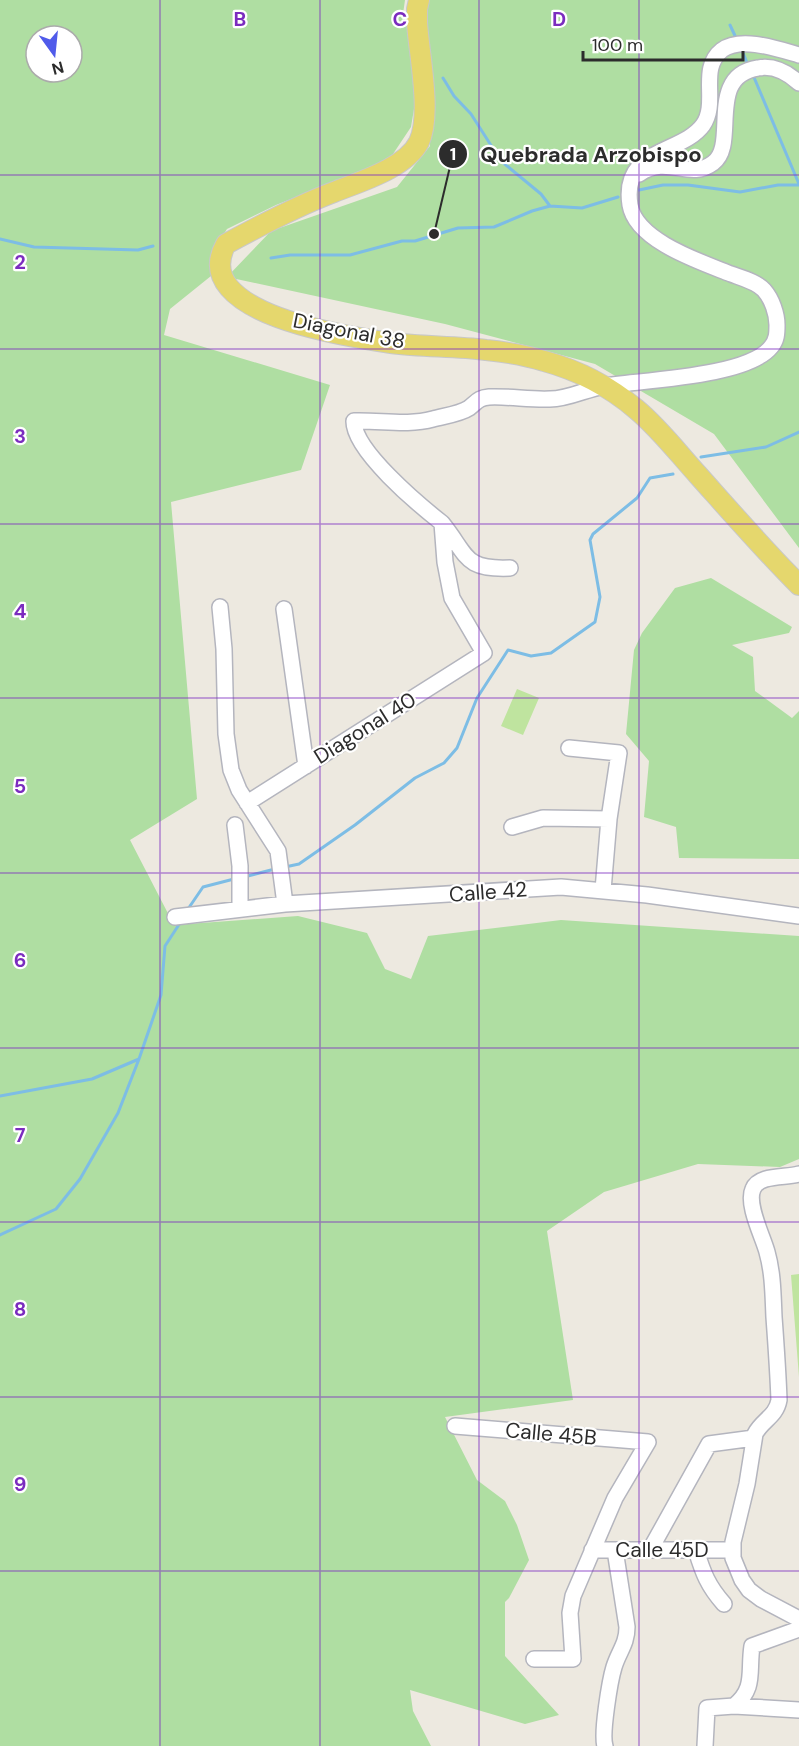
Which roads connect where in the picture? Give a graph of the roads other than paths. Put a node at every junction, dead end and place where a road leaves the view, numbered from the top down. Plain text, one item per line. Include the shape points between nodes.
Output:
1 (419, 0) edge
2 (799, 55) edge
3 (799, 83) edge
4 (632, 179) junction
5 (603, 386) junction
6 (442, 523) junction
7 (510, 568) dead end
8 (799, 585) edge
9 (220, 607) dead end
10 (284, 609) dead end
11 (569, 748) dead end
12 (306, 766) junction
13 (247, 803) junction
14 (609, 819) junction
15 (235, 825) dead end
16 (512, 827) dead end
17 (603, 890) junction
18 (285, 904) junction
19 (240, 909) junction
20 (799, 916) edge
21 (175, 917) dead end
22 (799, 1174) edge
23 (455, 1425) dead end
24 (754, 1437) junction
25 (592, 1550) junction
26 (615, 1550) junction
27 (650, 1550) junction
28 (696, 1550) junction
29 (732, 1550) junction
30 (724, 1604) dead end
31 (799, 1619) edge
32 (799, 1629) edge
33 (534, 1659) dead end
34 (734, 1706) junction
35 (799, 1710) edge
36 (604, 1744) edge
37 (705, 1746) edge

1 - 5 main road, Diagonal 38 via 417,23 425,116 419,143 376,176 226,244 220,261 224,280 232,292 252,306 308,328 393,343 509,352 565,368
2 - 4 street via 738,43 722,50 712,64 709,111 703,124 692,135 647,160
3 - 4 street via 779,70 750,69 739,76 729,93 723,144 715,162 696,171 659,165
4 - 5 street via 631,208 640,225 661,242 764,289 777,317 777,336 771,348 740,365 680,378
5 - 6 street via 558,399 478,398 468,408 430,420 354,421 367,452 408,495
5 - 8 main road, Diagonal 38 via 643,416
6 - 7 street via 467,559 489,569
6 - 12 street, Diagonal 40 via 452,598 484,653
9 - 13 street via 226,735 231,770
10 - 12 street
11 - 14 street via 619,753
12 - 13 street, Diagonal 40
13 - 18 street via 279,852
14 - 16 street via 543,818
14 - 17 street
15 - 19 street
17 - 18 street, Calle 42 via 561,887
17 - 20 street, Calle 42
18 - 19 street, Calle 42
19 - 21 street, Calle 42
22 - 24 street via 764,1179 752,1190 772,1280 778,1400 776,1412
23 - 25 street, Calle 45B via 648,1442 615,1498
24 - 27 street via 709,1444
24 - 29 street
25 - 26 street, Calle 45D
25 - 33 street via 570,1613 573,1659
26 - 27 street, Calle 45D
26 - 36 street via 627,1640 614,1666 603,1726
27 - 28 street, Calle 45D
28 - 29 street, Calle 45D
28 - 30 street via 705,1578
29 - 31 street via 742,1580 754,1594
32 - 34 street via 752,1646 751,1680 744,1698
34 - 35 street
34 - 37 street via 706,1708

